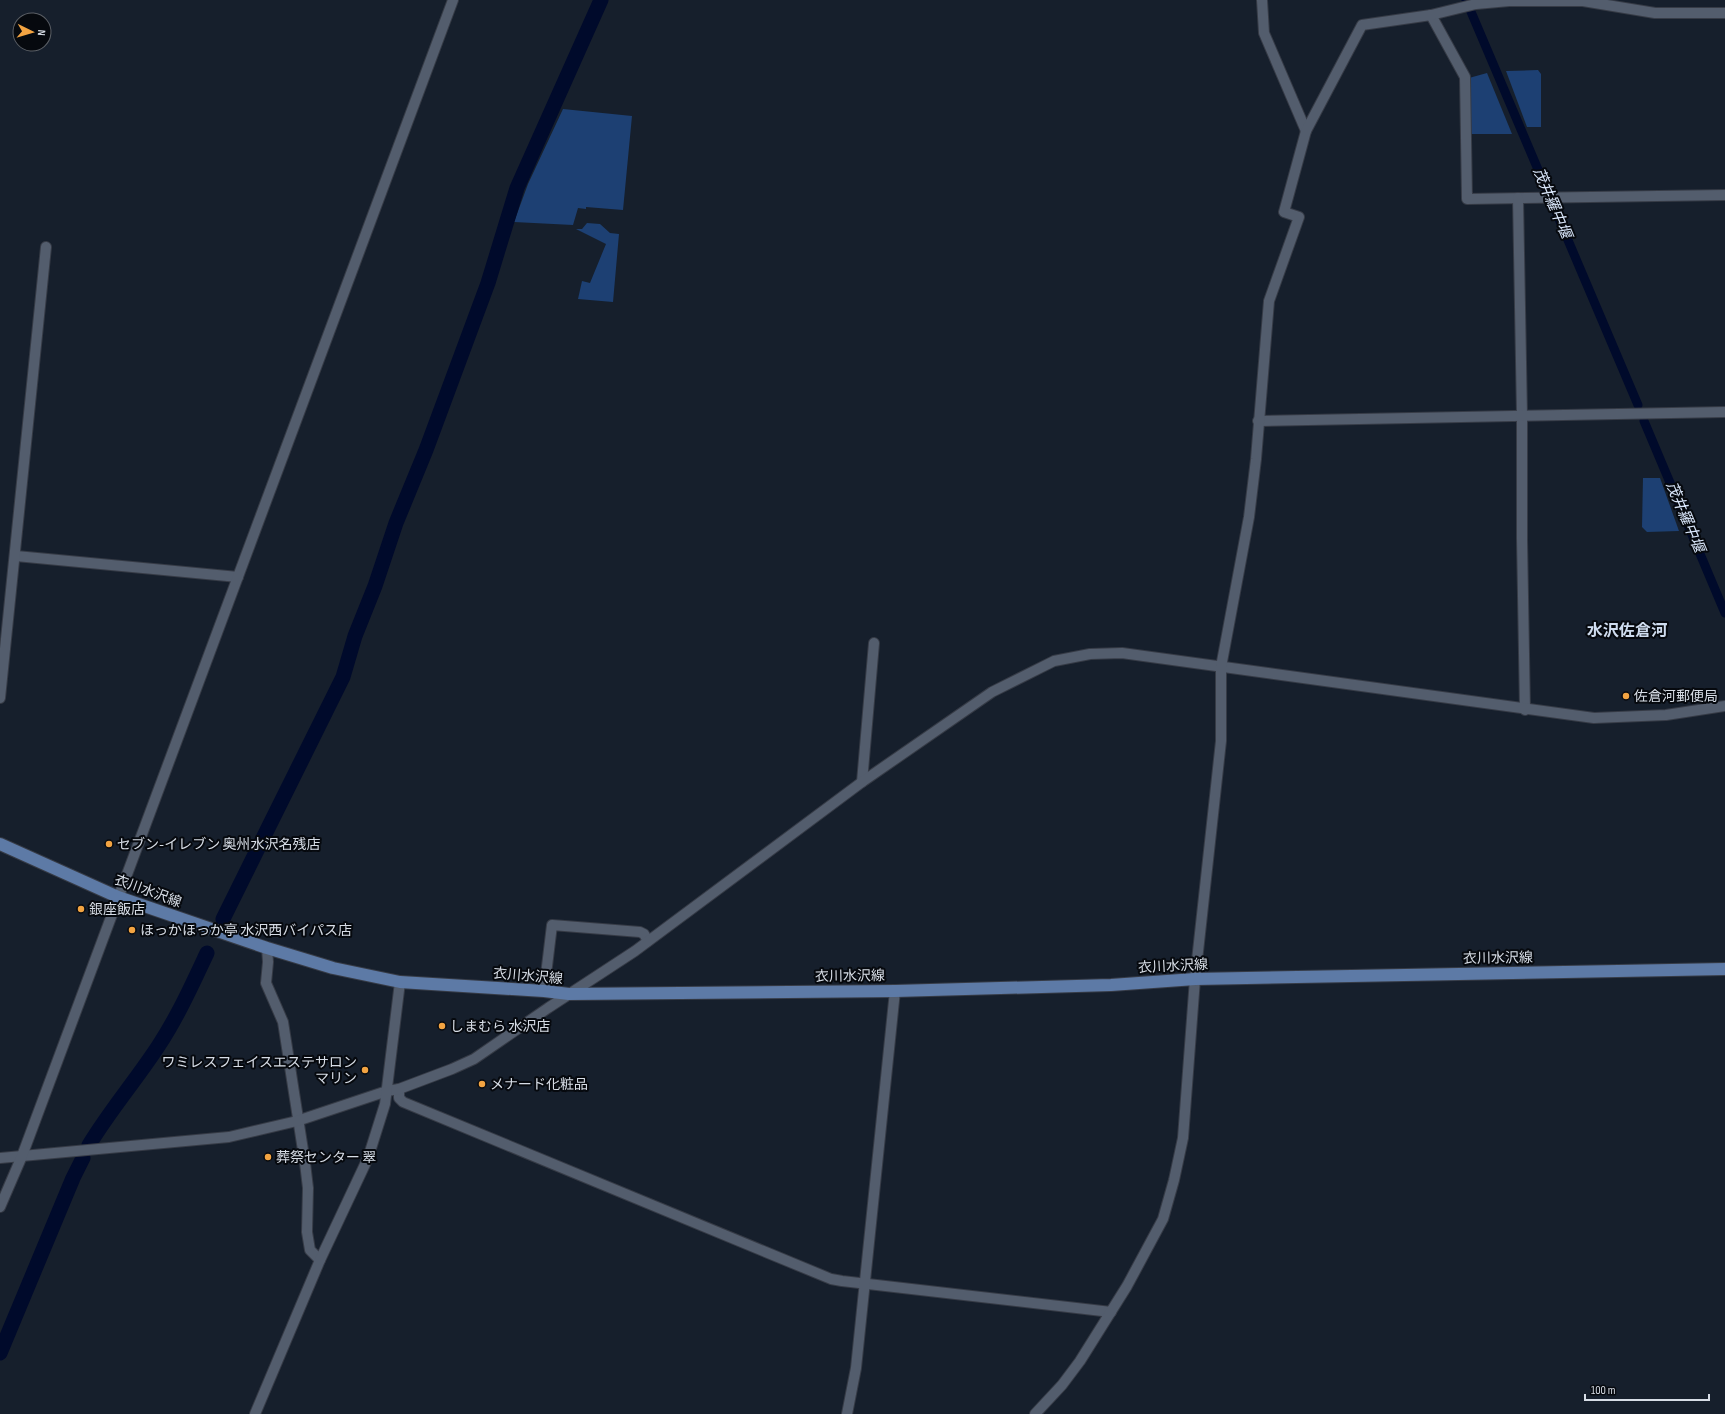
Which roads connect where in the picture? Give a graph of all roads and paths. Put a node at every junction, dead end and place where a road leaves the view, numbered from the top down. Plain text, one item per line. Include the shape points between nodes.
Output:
1 (453, 0) edge
2 (1262, 0) edge
3 (1725, 13) edge
4 (1431, 15) junction
5 (1306, 131) junction
6 (1725, 194) edge
7 (1518, 198) junction
8 (46, 247) dead end
9 (1725, 412) edge
10 (1522, 416) junction
11 (1258, 421) junction
12 (16, 556) junction
13 (238, 577) junction
14 (874, 643) dead end
15 (1221, 667) junction
16 (0, 698) edge
17 (1725, 706) edge
18 (1525, 710) junction
19 (862, 782) junction
20 (0, 844) edge
21 (118, 898) junction
22 (648, 941) junction
23 (267, 948) junction
24 (1725, 969) edge
25 (1196, 979) junction
26 (400, 982) junction
27 (544, 991) junction
28 (895, 991) junction
29 (570, 994) junction
30 (399, 1089) junction
31 (387, 1091) junction
32 (297, 1121) junction
33 (22, 1156) junction
34 (0, 1158) edge
35 (0, 1207) edge
36 (320, 1260) junction
37 (865, 1283) junction
38 (1110, 1312) junction
39 (255, 1414) edge
40 (846, 1414) edge
41 (1035, 1414) edge

1 - 13 street
2 - 5 street via 1264,33
3 - 4 street via 1655,13 1583,1 1509,1 1468,6
4 - 5 street via 1362,25
4 - 7 street via 1465,77 1467,199
5 - 11 street via 1284,212 1299,217 1269,301
6 - 7 street
7 - 10 street
8 - 12 street
9 - 10 street
10 - 11 street
10 - 18 street
11 - 15 street via 1249,517
12 - 13 street
12 - 16 street
13 - 21 street
14 - 19 street
15 - 18 street
15 - 19 street via 1122,653 1090,654 1054,660 992,692
15 - 25 street via 1221,741
17 - 18 street via 1666,715 1594,718
19 - 22 street
20 - 21 main road, 衣川水沢線
21 - 23 main road, 衣川水沢線
21 - 33 street
22 - 27 street via 640,932 552,925
22 - 29 street
23 - 26 main road, 衣川水沢線 via 333,968
23 - 32 street via 266,983 283,1022
24 - 25 main road, 衣川水沢線
25 - 28 main road, 衣川水沢線 via 1111,985
25 - 38 street via 1183,1138 1174,1180 1163,1219
26 - 27 main road, 衣川水沢線
26 - 31 street
27 - 29 main road, 衣川水沢線
28 - 29 main road, 衣川水沢線
28 - 37 street
29 - 30 street via 474,1059
30 - 31 street
30 - 37 street via 399,1098 403,1102 806,1270 842,1281
31 - 32 street
31 - 36 street via 368,1158
32 - 33 street via 230,1137
32 - 36 street via 308,1188 307,1232 310,1250
33 - 34 street
33 - 35 street
36 - 39 street
37 - 38 street
37 - 40 street via 856,1368
38 - 41 street via 1080,1361

